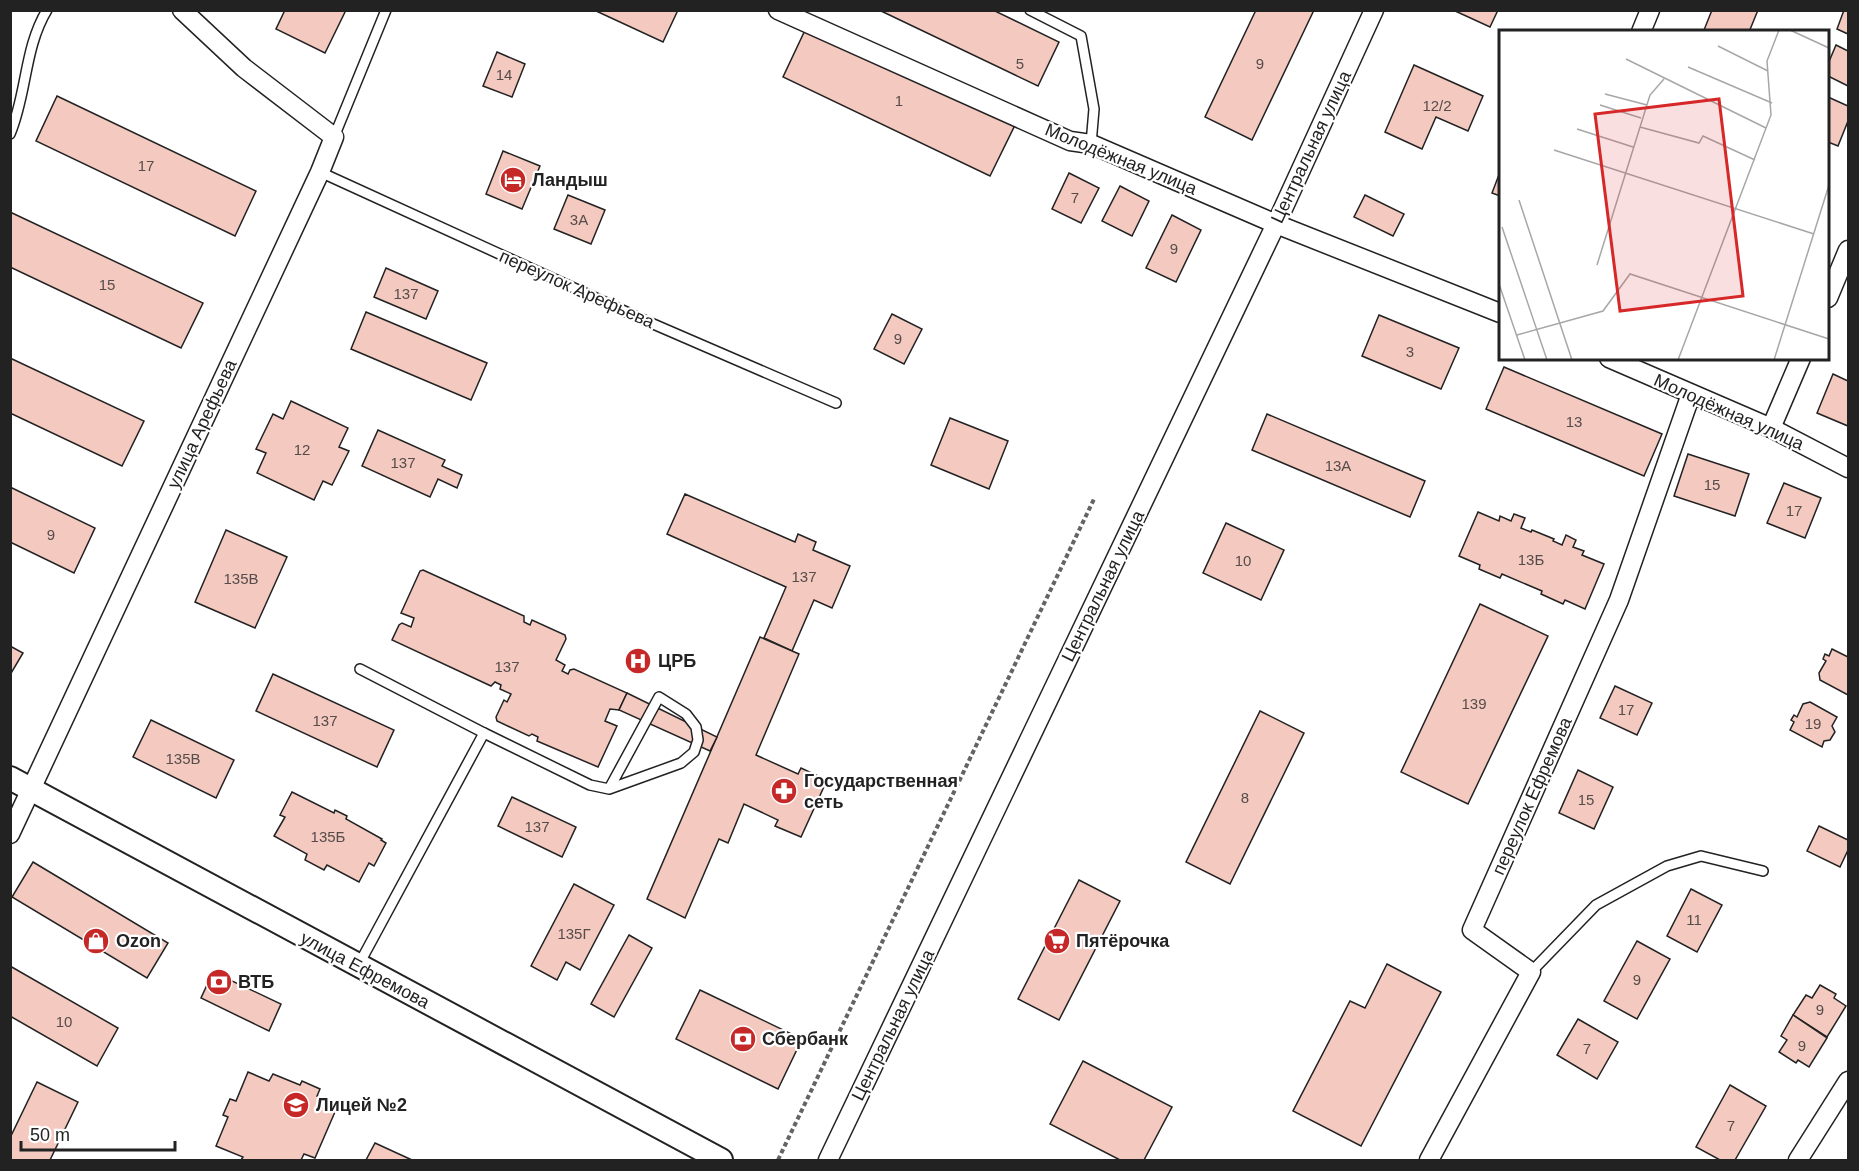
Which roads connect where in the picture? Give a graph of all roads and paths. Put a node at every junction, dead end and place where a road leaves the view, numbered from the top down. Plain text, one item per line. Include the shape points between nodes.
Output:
1 (47, 10) edge
2 (182, 10) edge
3 (386, 10) edge
4 (778, 10) edge
5 (1030, 10) edge
6 (1374, 10) edge
7 (1650, 10) edge
8 (1642, 30) edge
9 (10, 134) edge
10 (334, 137) junction
11 (1091, 144) junction
12 (320, 172) junction
13 (1276, 224) junction
14 (1848, 249) edge
15 (1829, 293) edge
16 (1499, 314) edge
17 (1613, 360) edge
18 (1800, 360) edge
19 (1691, 394) junction
20 (836, 404) dead end
21 (1771, 428) junction
22 (1848, 468) edge
23 (1095, 497) dead end
24 (360, 669) dead end
25 (484, 733) junction
26 (10, 778) edge
27 (609, 789) junction
28 (31, 790) junction
29 (10, 834) edge
30 (1763, 871) dead end
31 (358, 966) junction
32 (1532, 972) junction
33 (1848, 1081) edge
34 (721, 1161) edge
35 (778, 1161) edge
36 (828, 1161) edge
37 (1429, 1161) edge
38 (1798, 1161) edge

1 - 9 lane via 36,33
2 - 10 street via 244,68
3 - 10 lane, улица Арефьева
4 - 11 street, Молодёжная улица via 1070,141
5 - 11 lane via 1081,36 1094,110
6 - 13 street, Центральная улица
7 - 8 street
10 - 12 street, улица Арефьева
11 - 13 street, Молодёжная улица
12 - 20 lane, переулок Арефьева
12 - 28 street, улица Арефьева
13 - 16 street, Молодёжная улица
13 - 36 street, Центральная улица
14 - 15 street
17 - 19 street, Молодёжная улица
18 - 21 street
19 - 21 street, Молодёжная улица
19 - 32 street, переулок Ефремова via 1619,600 1472,930
21 - 22 street, Молодёжная улица
23 - 35 path
24 - 25 lane
25 - 27 lane via 590,785
25 - 31 lane
26 - 28 street, улица Ефремова
27 - 27 lane via 681,764 694,752 698,740 696,727 686,714 659,697
28 - 29 street, улица Арефьева
28 - 31 street, улица Ефремова
30 - 32 lane via 1701,856 1667,866 1596,905
31 - 34 street, улица Ефремова
32 - 37 street
33 - 38 street

